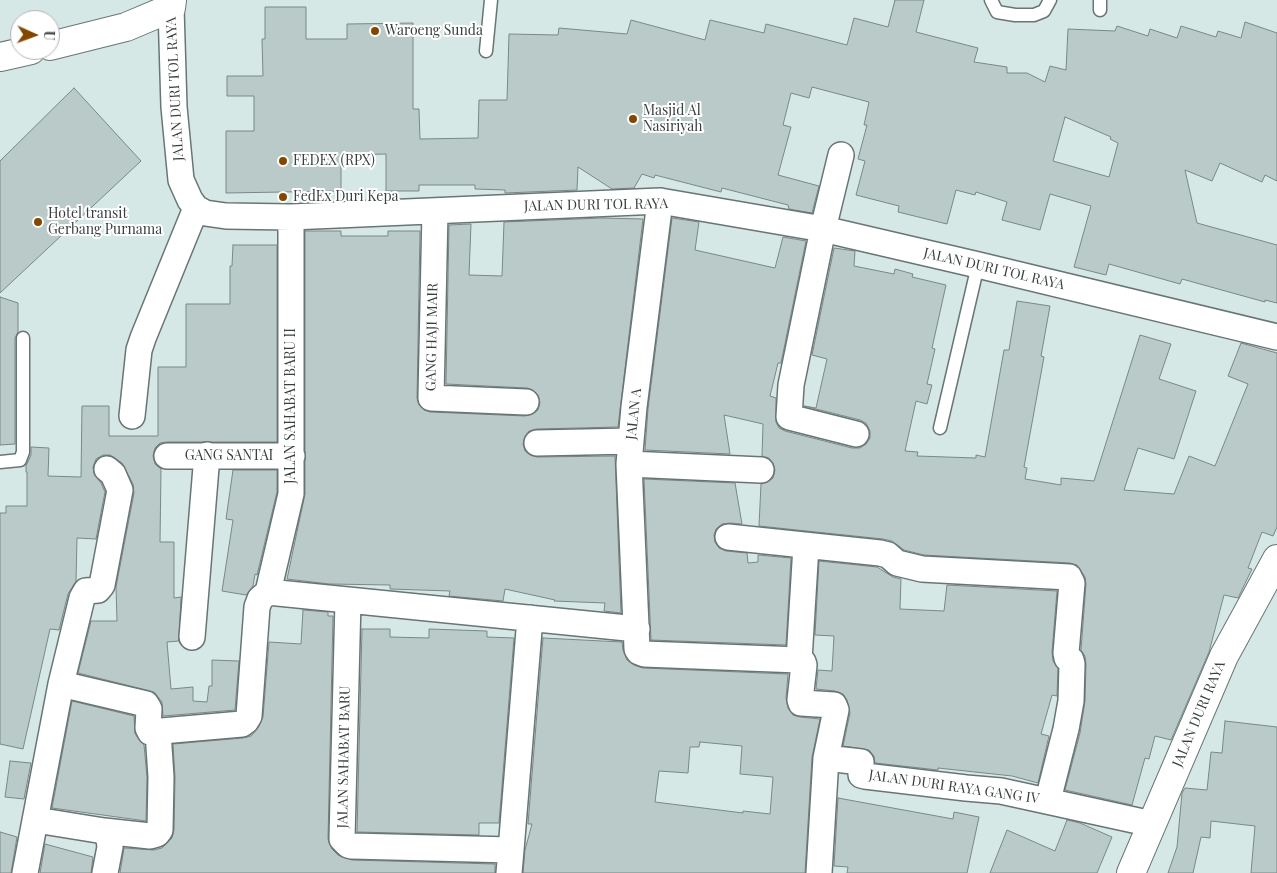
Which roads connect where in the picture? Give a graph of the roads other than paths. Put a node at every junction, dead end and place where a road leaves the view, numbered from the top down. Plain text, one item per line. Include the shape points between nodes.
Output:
1 (491, 0) edge
2 (991, 0) edge
3 (1050, 0) edge
4 (172, 4) edge
5 (60, 44) edge
6 (486, 51) dead end
7 (841, 155) dead end
8 (660, 201) junction
9 (196, 208) junction
10 (435, 211) junction
11 (291, 217) junction
12 (823, 230) junction
13 (978, 265) junction
14 (1277, 337) edge
15 (23, 338) dead end
16 (526, 402) dead end
17 (132, 416) dead end
18 (940, 428) dead end
19 (856, 434) dead end
20 (537, 444) dead end
21 (630, 453) junction
22 (207, 455) junction
23 (167, 456) dead end
24 (292, 456) junction
25 (0, 462) edge
26 (106, 469) dead end
27 (761, 470) dead end
28 (728, 537) dead end
29 (806, 546) junction
30 (1277, 559) edge
31 (268, 592) junction
32 (348, 600) junction
33 (530, 618) junction
34 (637, 629) junction
35 (192, 637) dead end
36 (800, 660) junction
37 (61, 684) junction
38 (158, 732) junction
39 (826, 758) junction
40 (1048, 800) junction
41 (36, 820) junction
42 (1152, 824) junction
43 (104, 831) junction
44 (510, 861) edge
45 (25, 873) edge
46 (105, 873) edge
47 (820, 873) edge
48 (1130, 873) edge

1 - 6 lane
2 - 3 lane via 997,12 1015,15 1034,15 1044,11
4 - 5 street via 126,28
4 - 9 street, JALAN DURI TOL RAYA via 174,107 181,180
7 - 12 street
8 - 10 street, JALAN DURI TOL RAYA
8 - 12 street, JALAN DURI TOL RAYA
8 - 21 street, JALAN A
9 - 11 street, JALAN DURI TOL RAYA via 226,216
9 - 17 street via 139,350
10 - 11 street, JALAN DURI TOL RAYA
10 - 16 street, GANG HAJI MAIR via 431,398
11 - 24 street, JALAN SAHABAT BARU II
12 - 13 street, JALAN DURI TOL RAYA
12 - 19 street via 792,384 789,417
13 - 14 street, JALAN DURI TOL RAYA
13 - 18 lane
15 - 25 lane via 23,452 20,460
20 - 21 street
21 - 27 street
21 - 34 street, JALAN A
22 - 23 street, GANG SANTAI
22 - 24 street, GANG SANTAI
22 - 35 street
24 - 31 street, JALAN SAHABAT BARU II via 291,497
26 - 37 street via 113,474 120,490 102,585 98,590 83,594
28 - 29 street
29 - 36 street
29 - 40 street via 880,553 897,563 922,569 1069,577 1072,583 1066,653 1072,664 1071,701
30 - 42 street, JALAN DURI RAYA via 1224,656
31 - 32 street
31 - 38 street, JALAN SAHABAT BARU II via 257,607 249,716 246,721
32 - 33 street
32 - 44 street, JALAN SAHABAT BARU via 344,843
33 - 34 street
33 - 44 street
34 - 36 street, JALAN A via 637,647 642,654
36 - 39 street via 804,665 801,703 836,706
37 - 38 street via 145,704 148,707 149,730
37 - 41 street
38 - 43 street via 162,777 160,830 150,836
39 - 40 street, JALAN DURI RAYA GANG IV via 860,762 865,776 1001,791
39 - 47 street
40 - 42 street, JALAN DURI RAYA GANG IV
41 - 43 street
41 - 45 street
42 - 48 street, JALAN DURI RAYA
43 - 46 street via 110,847

